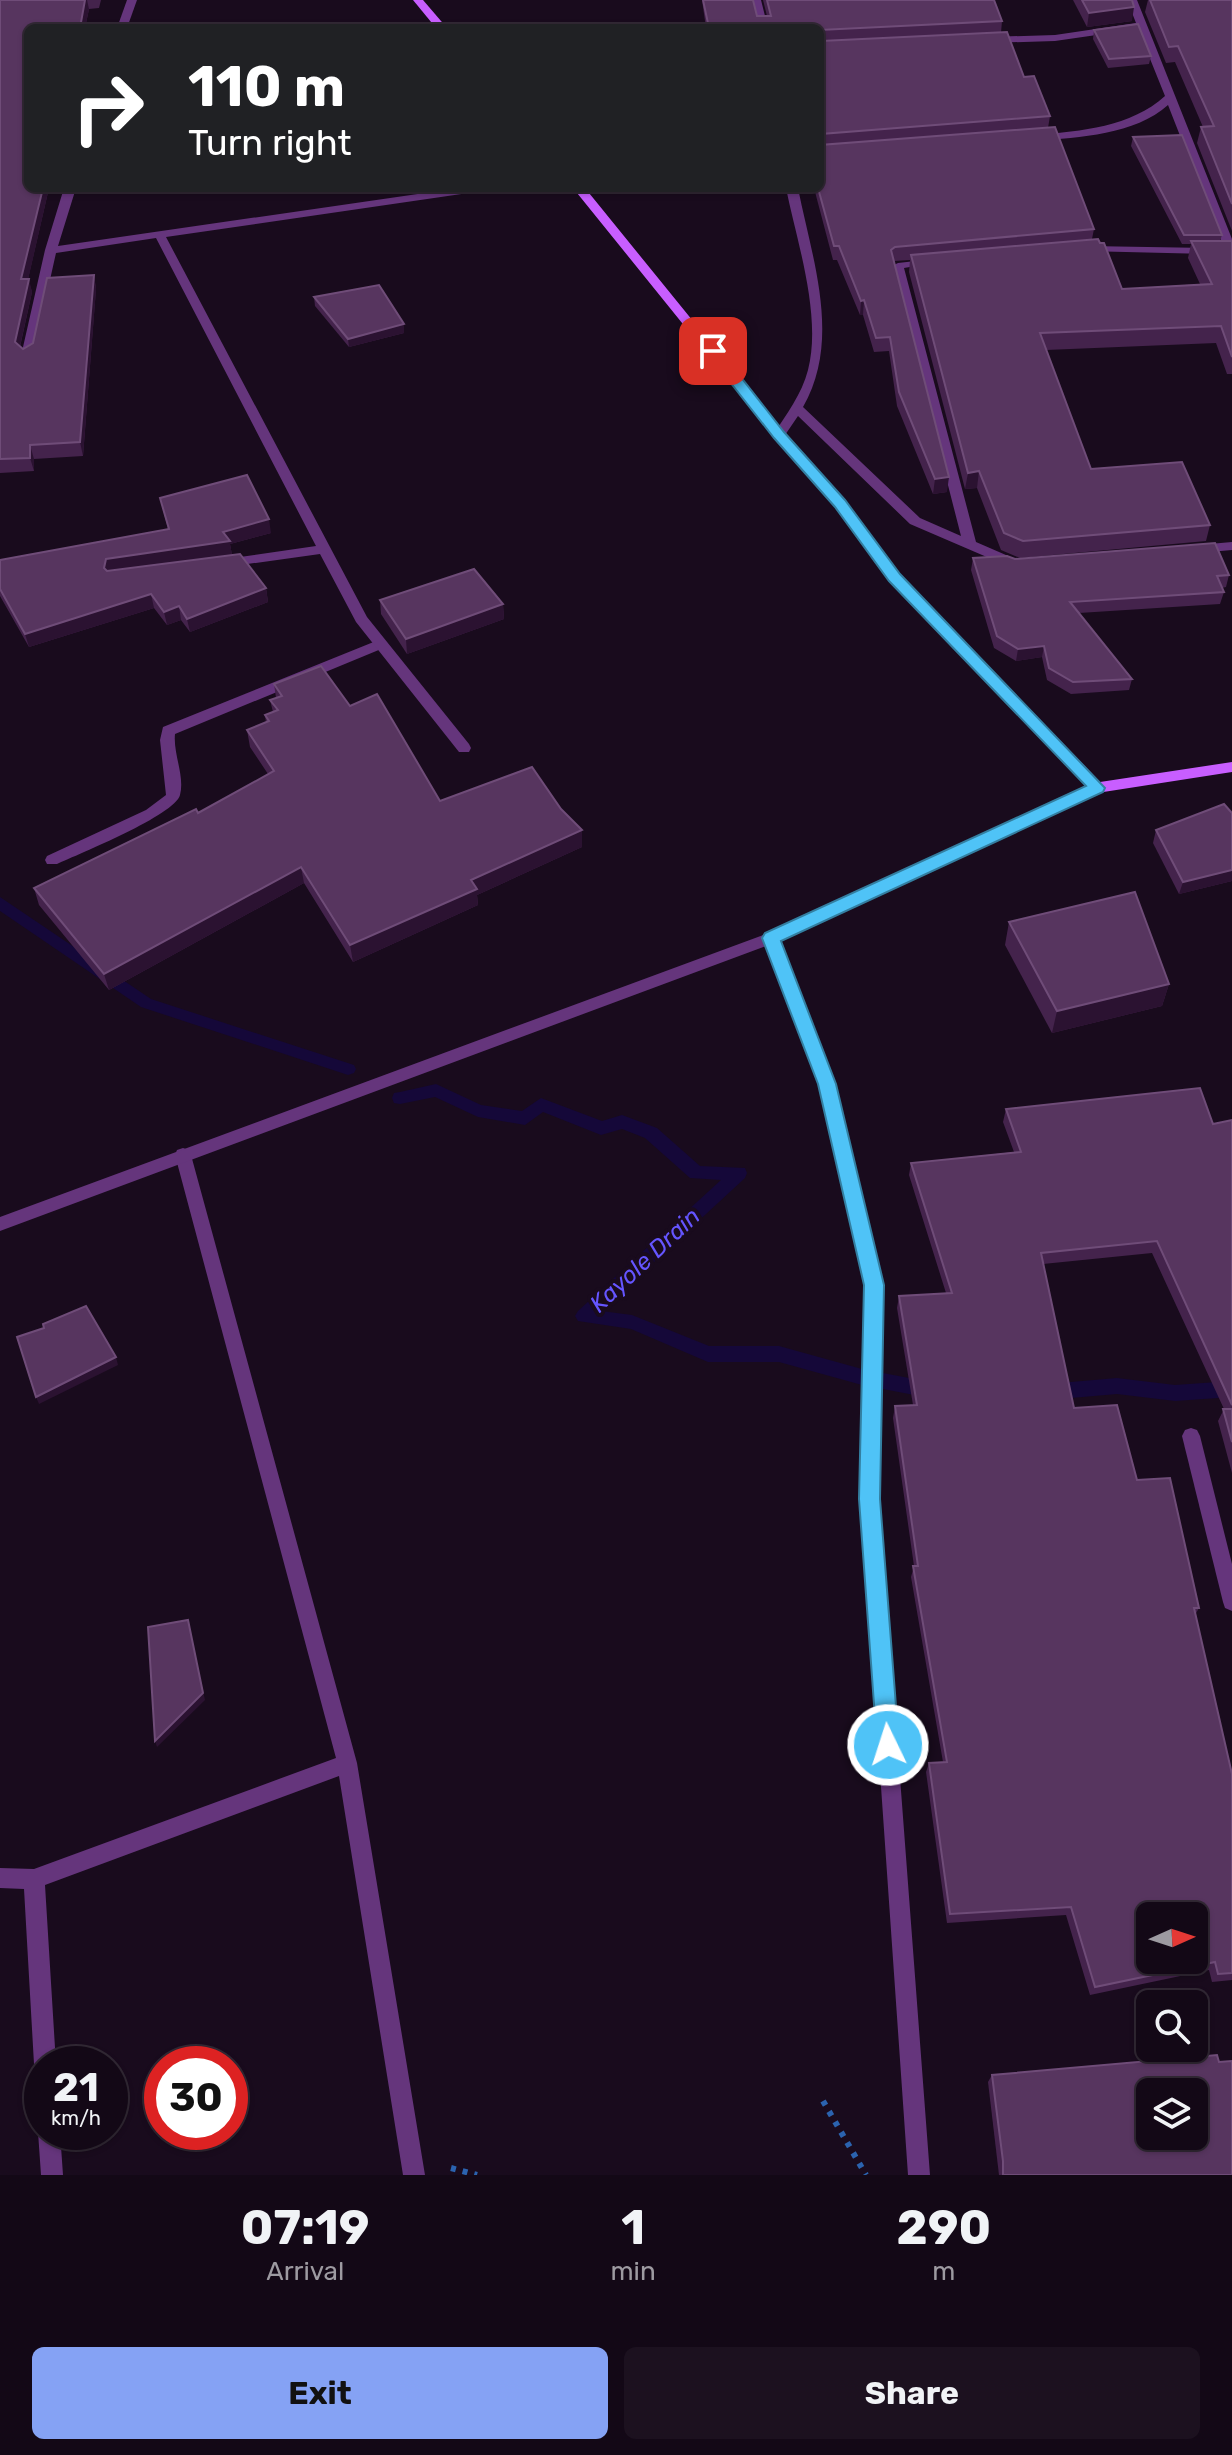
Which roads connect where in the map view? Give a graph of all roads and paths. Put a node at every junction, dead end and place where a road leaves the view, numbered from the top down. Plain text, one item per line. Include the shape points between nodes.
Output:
1 (132, 0) edge
2 (418, 0) edge
3 (756, 0) edge
4 (1133, 3) edge
5 (1149, 6) edge
6 (123, 24) edge
7 (439, 24) edge
8 (762, 24) edge
9 (1141, 25) junction
10 (977, 41) edge
11 (1169, 98) junction
12 (1030, 138) edge
13 (69, 192) edge
14 (454, 192) edge
15 (582, 192) edge
16 (793, 192) edge
17 (159, 234) junction
18 (1078, 249) edge
19 (51, 250) junction
20 (1232, 252) edge
21 (935, 260) edge
22 (27, 356) edge
23 (797, 408) junction
24 (779, 435) junction
25 (970, 544) junction
26 (1232, 546) edge
27 (323, 549) junction
28 (1186, 550) edge
29 (1033, 564) edge
30 (205, 566) edge
31 (381, 644) junction
32 (464, 748) dead end
33 (1232, 767) edge
34 (1097, 788) junction
35 (52, 860) dead end
36 (771, 938) junction
37 (183, 1155) junction
38 (0, 1224) edge
39 (1191, 1436) dead end
40 (1232, 1602) edge
41 (347, 1763) junction
42 (0, 1878) edge
43 (34, 1879) junction
44 (44, 2046) edge
45 (823, 2101) dead end
46 (50, 2150) edge
47 (52, 2175) edge
48 (414, 2175) edge
49 (866, 2175) edge
50 (919, 2175) edge

1 - 6 street
2 - 7 main road
3 - 8 street
4 - 5 street
4 - 9 street
9 - 10 street via 1055,38
9 - 11 street
11 - 12 street via 1162,107 1104,130
11 - 20 street
13 - 19 street
14 - 17 street
15 - 24 main road
16 - 23 street via 818,341 816,367
17 - 19 street
17 - 27 street
18 - 20 street
19 - 22 street
21 - 25 street via 898,266
23 - 24 street
23 - 25 street via 915,521
24 - 34 main road via 840,503 895,577
25 - 29 street via 1018,565
26 - 28 street
27 - 30 street
27 - 31 street via 361,619
31 - 32 street
31 - 35 street via 168,731 166,744 176,780 173,797 151,814
33 - 34 main road
34 - 36 street
36 - 37 street
36 - 50 street via 813,1042 842,1141 874,1285 870,1499
37 - 38 street
37 - 41 street
39 - 40 street
41 - 43 street
41 - 48 street
42 - 43 street
43 - 44 street
45 - 49 path
46 - 47 street

